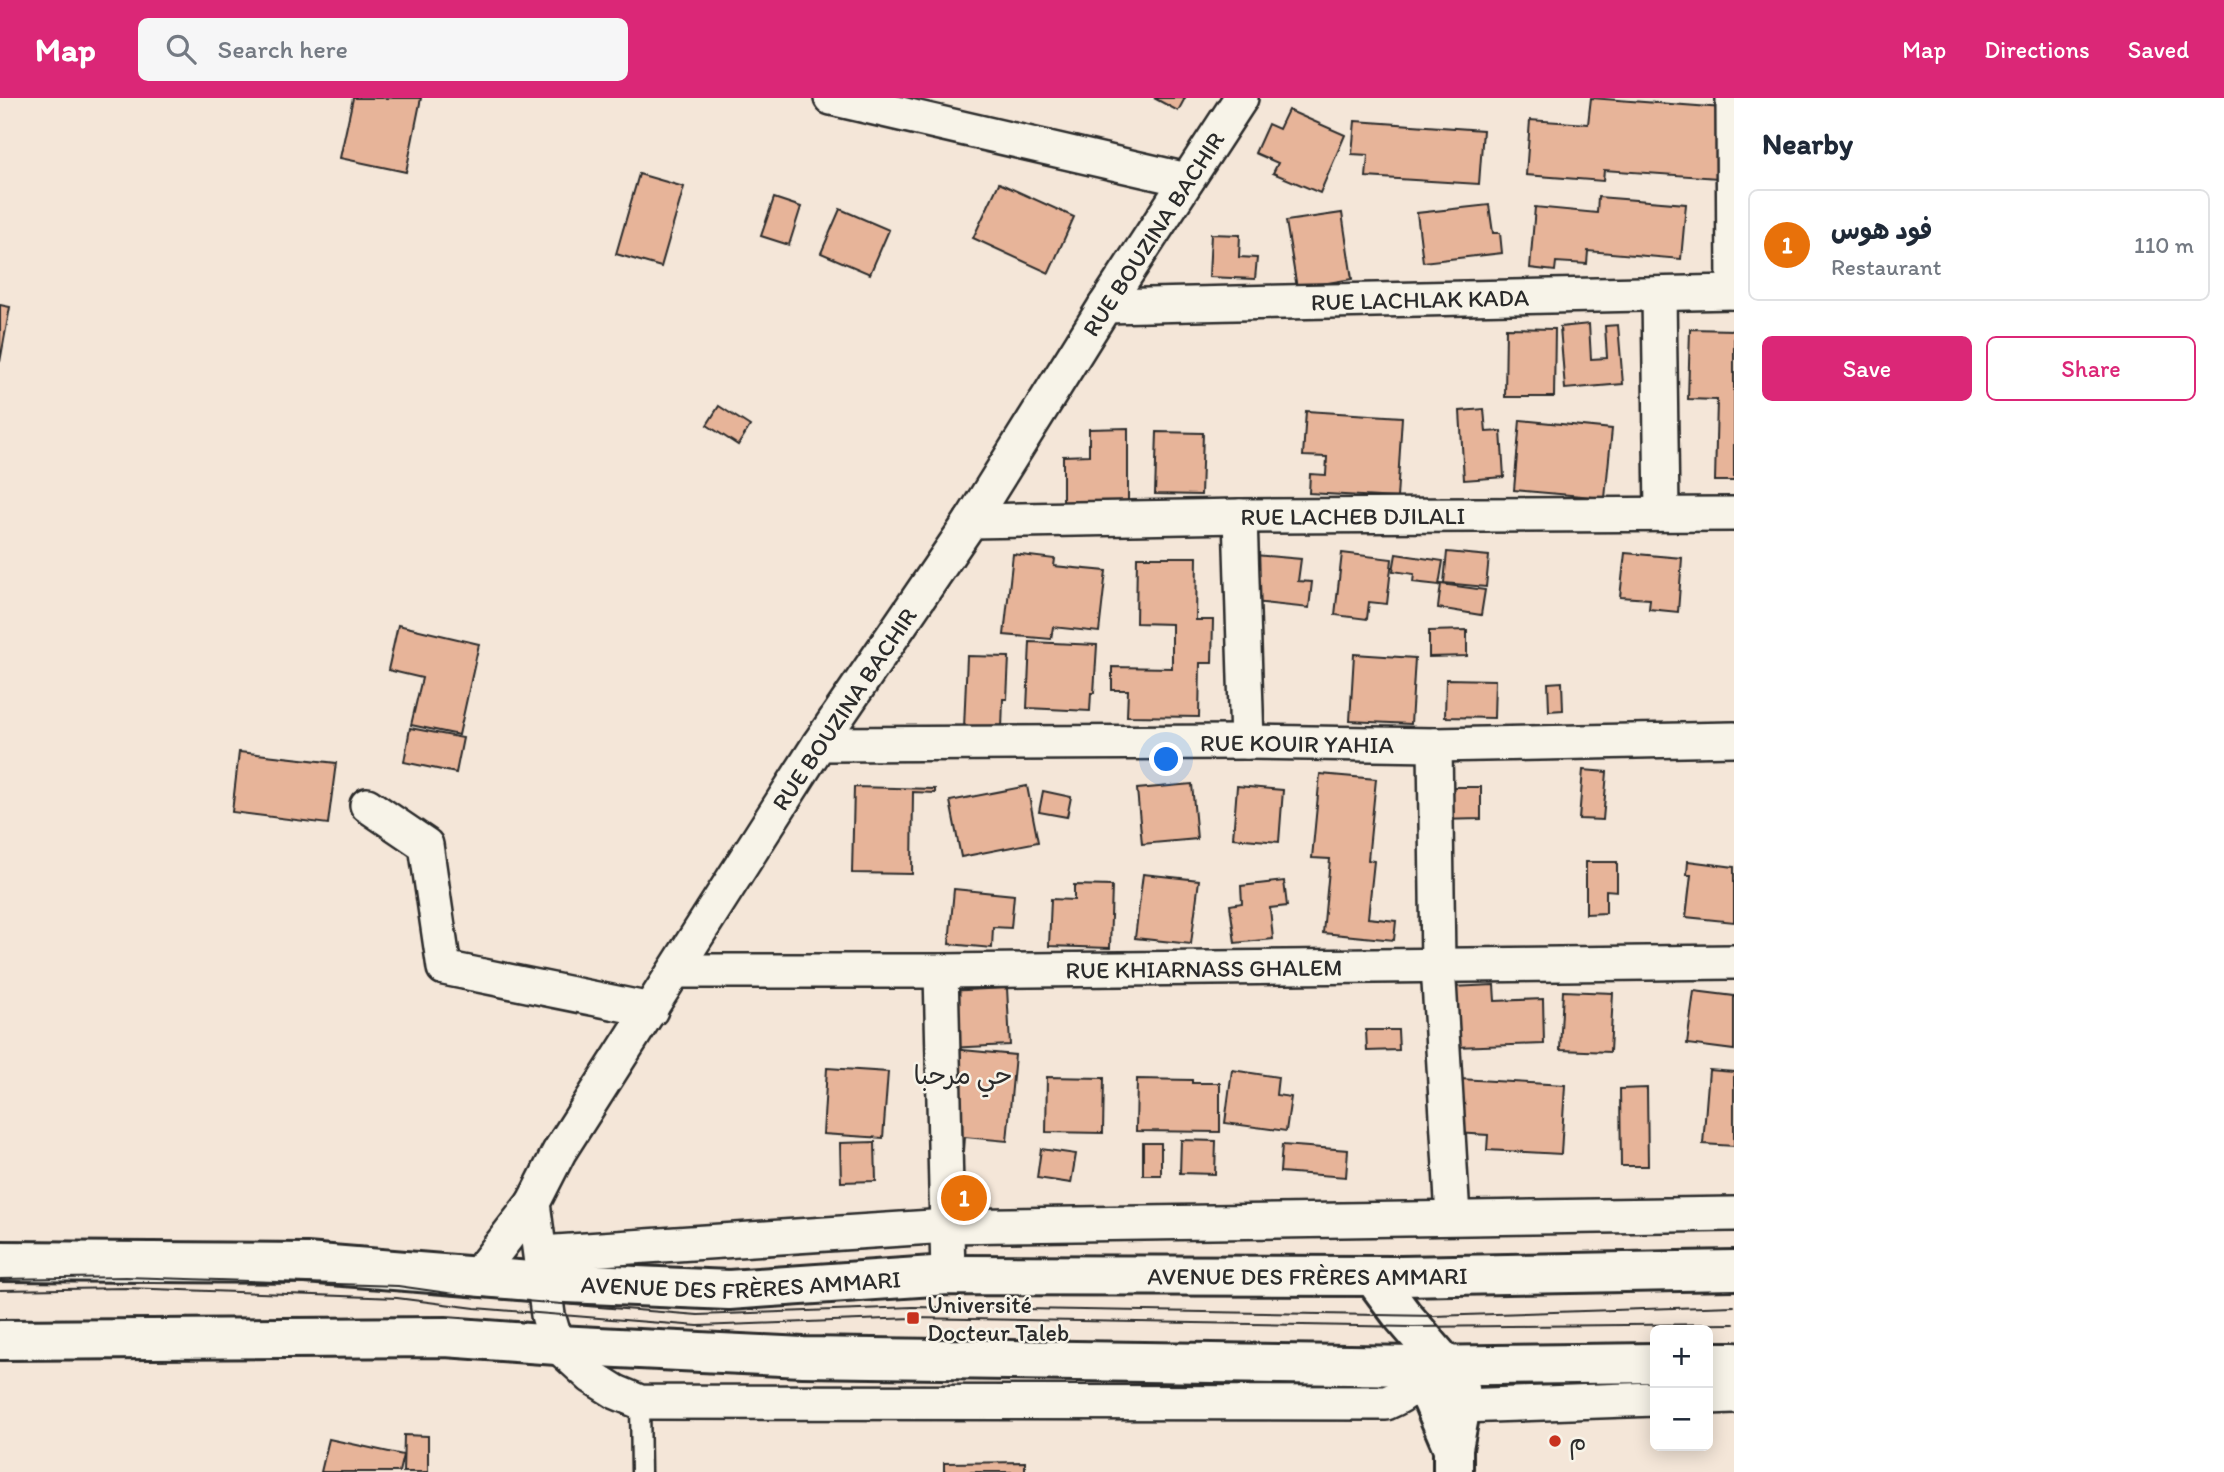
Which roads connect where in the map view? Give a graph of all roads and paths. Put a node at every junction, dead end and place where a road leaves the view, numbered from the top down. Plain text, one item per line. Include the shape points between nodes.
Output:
1 (831, 98) edge
2 (1241, 98) edge
3 (1733, 98) edge
4 (1187, 180) junction
5 (1734, 292) edge
6 (1659, 294) junction
7 (1105, 306) junction
8 (1662, 513) junction
9 (1734, 514) edge
10 (1240, 516) junction
11 (971, 521) junction
12 (1734, 739) edge
13 (1247, 742) junction
14 (819, 744) junction
15 (1435, 746) junction
16 (367, 805) dead end
17 (1734, 962) edge
18 (1438, 965) junction
19 (676, 971) junction
20 (941, 971) junction
21 (651, 1010) junction
22 (533, 1203) junction
23 (1734, 1214) edge
24 (1453, 1217) junction
25 (947, 1226) junction
26 (0, 1261) edge
27 (542, 1268) junction
28 (1734, 1270) edge
29 (948, 1275) junction
30 (475, 1276) junction
31 (1373, 1276) junction
32 (0, 1340) edge
33 (557, 1345) junction
34 (1713, 1362) edge
35 (1734, 1362) edge
36 (1650, 1363) edge
37 (1432, 1365) junction
38 (1734, 1396) edge
39 (1713, 1397) edge
40 (1650, 1399) edge
41 (640, 1402) junction
42 (1461, 1406) junction
43 (1453, 1460) edge
44 (640, 1472) edge

1 - 4 street
2 - 4 street, RUE BOUZINA BACHIR
3 - 5 street
4 - 7 street, RUE BOUZINA BACHIR
5 - 6 street, RUE LACHLAK KADA
6 - 7 street, RUE LACHLAK KADA
6 - 8 street
7 - 11 street, RUE BOUZINA BACHIR
8 - 9 street, RUE LACHEB DJILALI
8 - 10 street, RUE LACHEB DJILALI
10 - 11 street, RUE LACHEB DJILALI
10 - 13 street
11 - 14 street, RUE BOUZINA BACHIR
12 - 15 street, RUE KOUIR YAHIA
13 - 14 street, RUE KOUIR YAHIA
13 - 15 street, RUE KOUIR YAHIA
14 - 19 street, RUE BOUZINA BACHIR
15 - 18 street
16 - 21 street via 426,845 444,968
17 - 18 street, RUE KHIARNASS GHALEM
18 - 20 street, RUE KHIARNASS GHALEM
18 - 24 street
19 - 20 street, RUE KHIARNASS GHALEM
19 - 21 street, RUE BOUZINA BACHIR
20 - 25 street
21 - 22 street, RUE BOUZINA BACHIR via 559,1152
22 - 27 street
22 - 30 street, RUE BOUZINA BACHIR
23 - 24 street
24 - 25 street
25 - 27 street
25 - 29 street
26 - 30 main road, AVENUE DES FRÈRES AMMARI via 306,1263
27 - 29 main road, AVENUE DES FRÈRES AMMARI via 729,1290
27 - 30 main road, AVENUE DES FRÈRES AMMARI
27 - 33 street
28 - 31 main road, AVENUE DES FRÈRES AMMARI
29 - 31 main road, AVENUE DES FRÈRES AMMARI
31 - 37 main road
32 - 33 main road via 445,1337
33 - 37 main road via 803,1357
33 - 41 street via 592,1377
34 - 35 main road
36 - 37 main road
37 - 41 street via 1410,1391 1386,1403
37 - 42 main road via 1460,1388
37 - 43 main road
38 - 39 street
40 - 42 street
41 - 44 lane
42 - 43 main road

